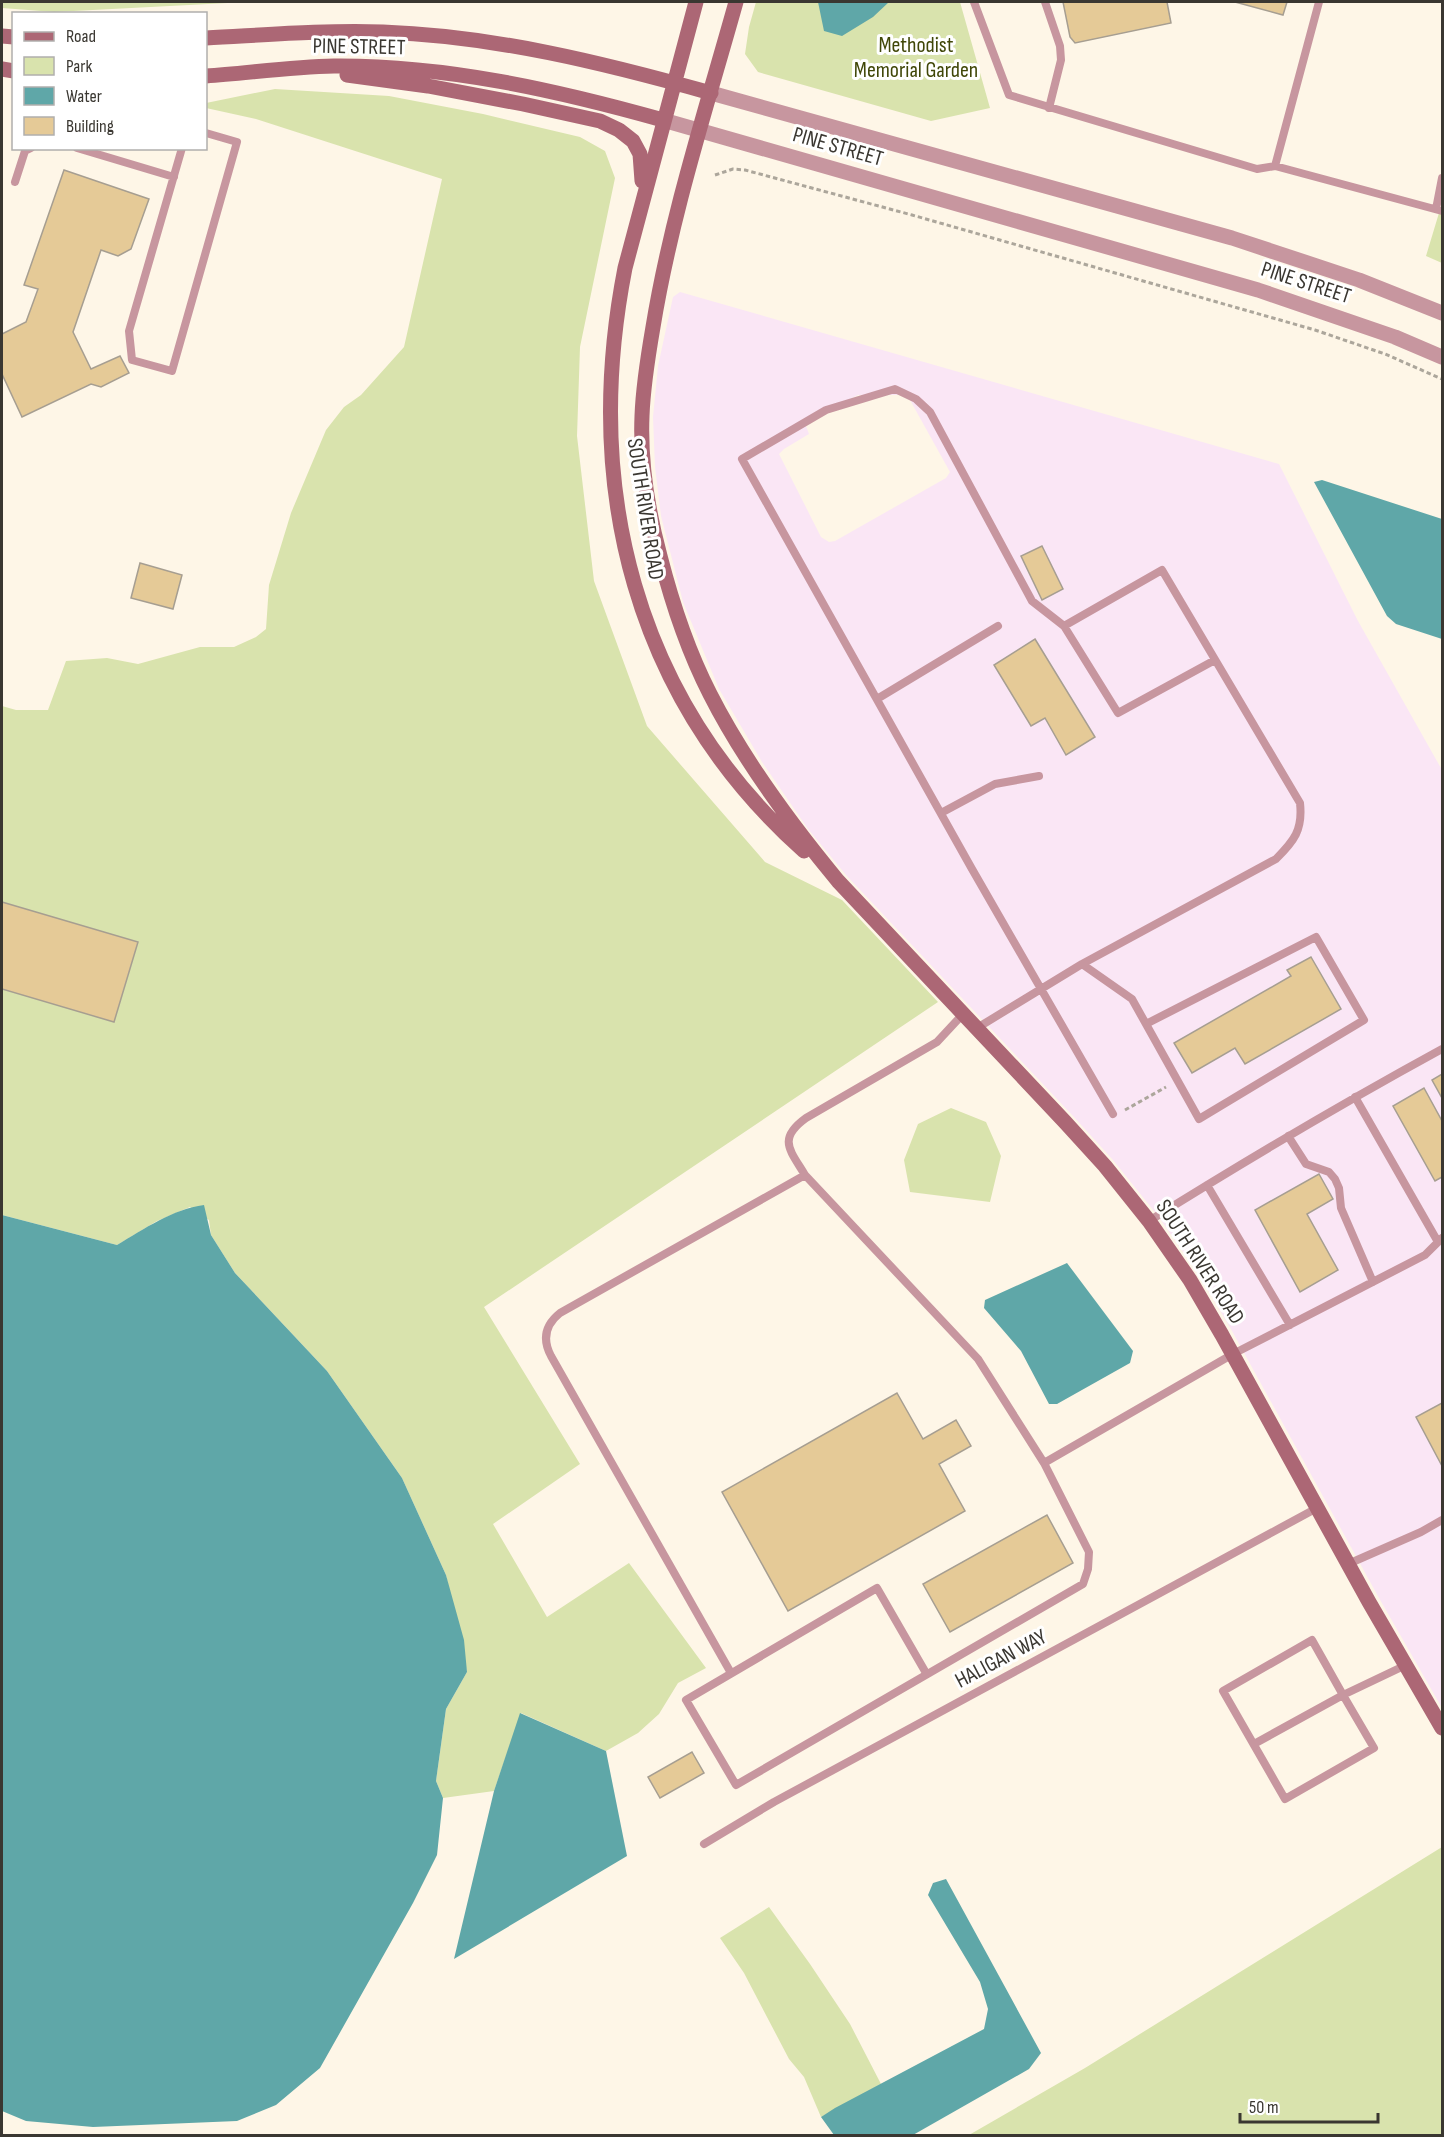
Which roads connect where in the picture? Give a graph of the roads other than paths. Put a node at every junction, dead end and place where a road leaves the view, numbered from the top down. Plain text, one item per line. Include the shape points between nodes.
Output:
1 (696, 2) edge
2 (736, 2) edge
3 (974, 2) edge
4 (1045, 2) edge
5 (1319, 2) edge
6 (207, 38) edge
7 (296, 68) junction
8 (207, 76) edge
9 (673, 82) junction
10 (711, 93) junction
11 (1049, 108) junction
12 (663, 120) junction
13 (700, 131) junction
14 (207, 133) edge
15 (27, 150) edge
16 (84, 150) edge
17 (181, 150) edge
18 (1275, 166) junction
19 (174, 177) junction
20 (1443, 178) edge
21 (15, 182) dead end
22 (642, 203) junction
23 (1439, 210) edge
24 (1443, 313) edge
25 (1443, 357) edge
26 (998, 626) dead end
27 (1064, 626) junction
28 (1215, 660) junction
29 (877, 699) junction
30 (1039, 776) dead end
31 (940, 813) junction
32 (838, 881) junction
33 (1082, 964) junction
34 (1042, 989) junction
35 (963, 1014) junction
36 (1146, 1024) junction
37 (977, 1028) junction
38 (1443, 1049) edge
39 (1356, 1097) junction
40 (1113, 1114) dead end
41 (1288, 1136) junction
42 (805, 1175) junction
43 (1207, 1185) junction
44 (1149, 1221) junction
45 (1440, 1240) edge
46 (1373, 1282) junction
47 (1290, 1325) junction
48 (1233, 1354) junction
49 (1044, 1462) junction
50 (1317, 1508) junction
51 (1443, 1520) edge
52 (1348, 1564) junction
53 (1406, 1665) junction
54 (731, 1673) junction
55 (926, 1673) junction
56 (1343, 1695) junction
57 (1440, 1720) edge
58 (1254, 1744) junction
59 (704, 1844) dead end

1 - 9 main road, SOUTH RIVER ROAD
2 - 10 main road, SOUTH RIVER ROAD
3 - 11 lane via 1008,95
4 - 11 lane via 1062,60
5 - 18 lane
6 - 9 main road, PINE STREET via 317,31 436,36 552,54
7 - 8 main road, PINE STREET
7 - 12 main road, PINE STREET via 433,72 543,89
7 - 22 main road via 428,86 600,122 633,141 640,154
9 - 10 main road, PINE STREET
9 - 12 main road, SOUTH RIVER ROAD
10 - 13 main road, SOUTH RIVER ROAD
10 - 24 street, PINE STREET via 1232,238
11 - 18 lane via 1257,169
12 - 13 street, PINE STREET
12 - 22 main road, SOUTH RIVER ROAD
13 - 25 street, PINE STREET via 1258,290
13 - 32 main road, SOUTH RIVER ROAD via 661,278 649,351 642,416 650,517 673,604 709,693 753,767
14 - 19 lane via 237,142 172,370 132,360 129,332
15 - 21 lane
16 - 19 lane
17 - 19 lane
18 - 23 lane
20 - 23 lane
22 - 32 main road, SOUTH RIVER ROAD via 618,306 610,397 618,512 638,598 682,702 732,776 785,835
26 - 29 lane
27 - 28 lane via 1118,713
27 - 28 lane via 1162,570
27 - 29 lane via 1032,602 930,412 916,399 895,390 826,410 742,459
28 - 33 lane via 1300,803 1302,818 1293,841 1276,859
29 - 31 lane
30 - 31 lane via 995,784
31 - 34 lane
32 - 35 main road, SOUTH RIVER ROAD
33 - 34 lane
33 - 36 lane via 1132,999
34 - 37 lane
34 - 40 lane
35 - 37 main road, SOUTH RIVER ROAD
35 - 42 lane via 936,1042 790,1131 791,1152
36 - 36 lane via 1199,1119 1364,1020 1316,937
37 - 44 main road, SOUTH RIVER ROAD via 1105,1166
38 - 39 lane
39 - 41 lane
39 - 45 lane
41 - 43 lane
41 - 46 lane via 1306,1164 1329,1172 1335,1179 1341,1208
42 - 49 lane via 978,1359
42 - 54 lane via 560,1313 545,1333 551,1356
43 - 44 lane
43 - 47 lane
44 - 48 main road, SOUTH RIVER ROAD via 1190,1280
45 - 46 lane via 1425,1255
46 - 47 lane
47 - 48 lane
48 - 49 lane
48 - 50 main road, SOUTH RIVER ROAD
49 - 55 lane via 1089,1552 1083,1584
50 - 52 main road, SOUTH RIVER ROAD
50 - 59 lane, HALIGAN WAY via 774,1802
51 - 52 lane
52 - 53 main road, SOUTH RIVER ROAD
53 - 56 lane
53 - 57 main road, SOUTH RIVER ROAD
54 - 55 lane via 877,1588
54 - 55 lane via 687,1700 736,1785
56 - 58 lane
56 - 58 lane via 1312,1640 1223,1691
56 - 58 lane via 1374,1748 1285,1800

